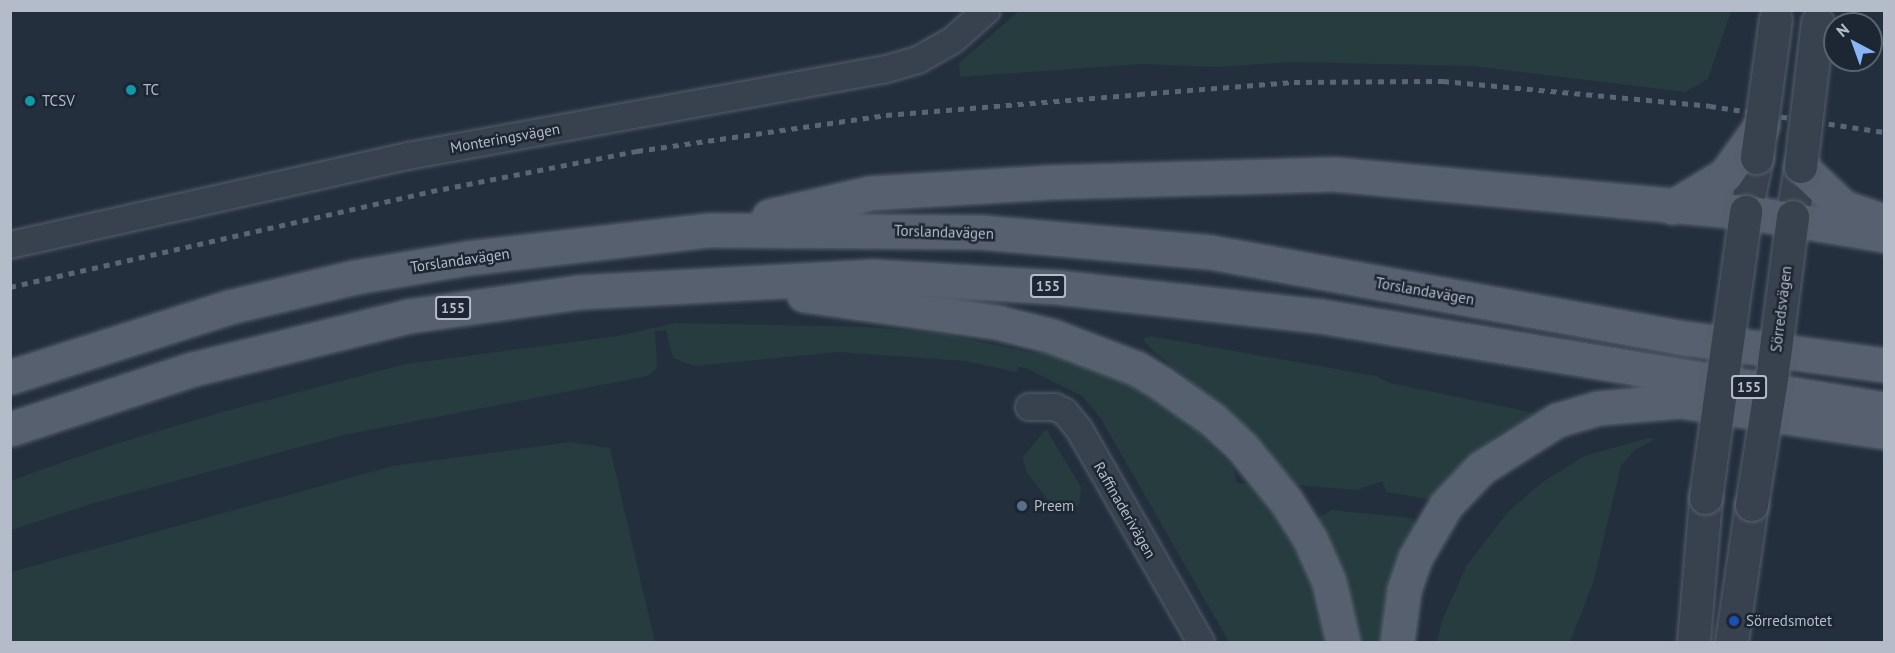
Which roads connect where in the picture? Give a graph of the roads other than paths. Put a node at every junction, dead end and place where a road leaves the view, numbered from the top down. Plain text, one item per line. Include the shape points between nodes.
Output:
1 (987, 10) edge
2 (1777, 15) edge
3 (1818, 17) edge
4 (1762, 124) junction
5 (1801, 167) junction
6 (1672, 207) junction
7 (1746, 212) junction
8 (1792, 217) junction
9 (1884, 222) edge
10 (709, 230) junction
11 (1884, 235) edge
12 (10, 245) edge
13 (719, 284) junction
14 (1884, 366) edge
15 (10, 377) edge
16 (1029, 407) dead end
17 (1884, 409) edge
18 (10, 429) edge
19 (1884, 432) edge
20 (1201, 642) edge
21 (1343, 642) edge
22 (1397, 642) edge
23 (1695, 642) edge
24 (1732, 642) edge

1 - 12 street, Monteringsvägen via 953,40 918,60 884,70 408,156
2 - 4 street, bridge
3 - 5 street, Sörredsvägen, bridge
4 - 6 main road via 1725,175
4 - 7 street, bridge
5 - 8 street, Sörredsvägen
5 - 9 main road via 1844,207
6 - 7 main road
6 - 10 main road via 1334,174 1051,182 870,193
7 - 8 main road
7 - 23 street, bridge via 1706,498
8 - 11 main road
8 - 24 street, Sörredsvägen, bridge
10 - 14 main road, Torslandavägen via 981,232 1210,252 1685,338
10 - 15 main road, Torslandavägen via 467,258 355,278 229,307
13 - 17 main road, 155 via 871,276 1057,286 1320,316
13 - 18 main road, 155 via 578,292 408,315 192,369
13 - 21 main road via 996,322 1052,336 1136,368 1213,420 1267,476 1310,539 1329,582
16 - 20 street, Raffinaderivägen via 1055,407 1065,412 1079,429
19 - 22 main road via 1668,400 1598,408 1557,420 1481,468 1446,505 1415,558 1404,590

